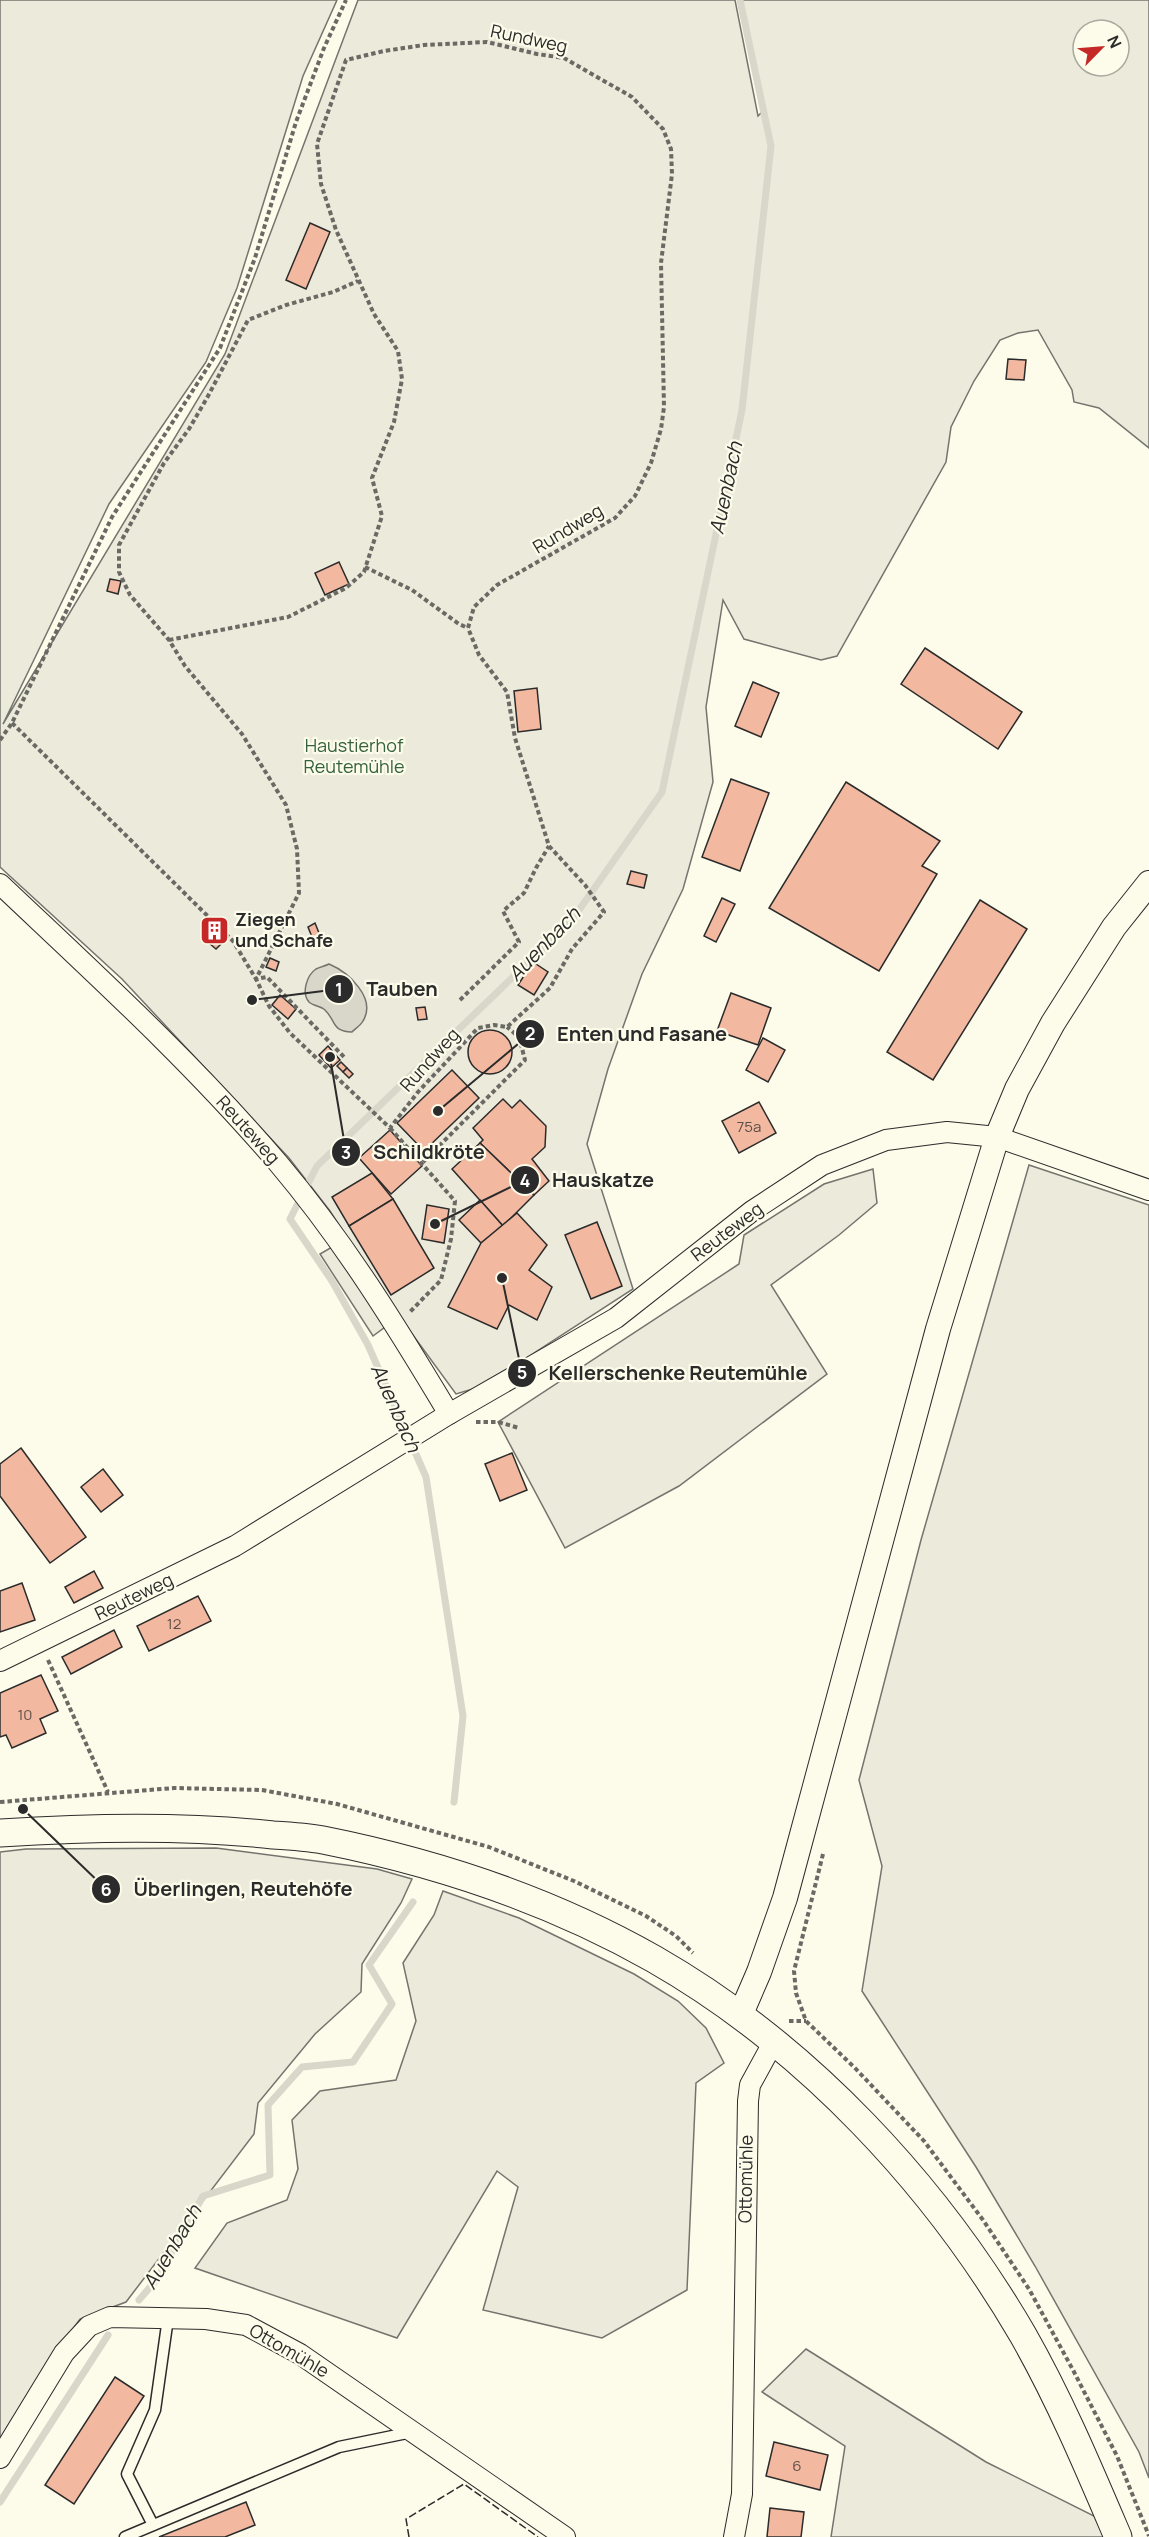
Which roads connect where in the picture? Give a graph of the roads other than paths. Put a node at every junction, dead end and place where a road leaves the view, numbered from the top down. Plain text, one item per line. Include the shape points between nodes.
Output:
1 (1149, 883) edge
2 (0, 884) edge
3 (997, 1137) junction
4 (1149, 1190) edge
5 (449, 1414) junction
6 (0, 1661) edge
7 (0, 1833) edge
8 (740, 2016) junction
9 (773, 2043) junction
10 (168, 2318) junction
11 (412, 2432) junction
12 (0, 2458) edge
13 (153, 2525) junction
14 (125, 2537) edge
15 (565, 2537) edge
16 (734, 2537) edge
17 (1118, 2537) edge

1 - 3 street via 1114,927 1053,1023 1017,1089
2 - 5 street, Reuteweg via 234,1112 279,1164 396,1325
3 - 4 street, Reuteweg
3 - 5 street, Reuteweg via 947,1132 886,1140 822,1164 752,1211 616,1317
3 - 8 street via 938,1329 785,1898
5 - 6 street, Reuteweg via 235,1546
7 - 8 main road via 225,1829 321,1840 397,1858 514,1893 590,1926 655,1960
8 - 9 main road
9 - 16 street, Ottomühle via 750,2085 748,2102 742,2494
9 - 17 main road via 865,2125 962,2241 1024,2338 1078,2444
10 - 11 street, Ottomühle via 246,2325 300,2354
10 - 12 street, Ottomühle via 110,2317 88,2326 64,2353
10 - 13 lane via 155,2410 128,2474
11 - 13 lane via 339,2447
11 - 15 street, Ottomühle
13 - 14 lane

